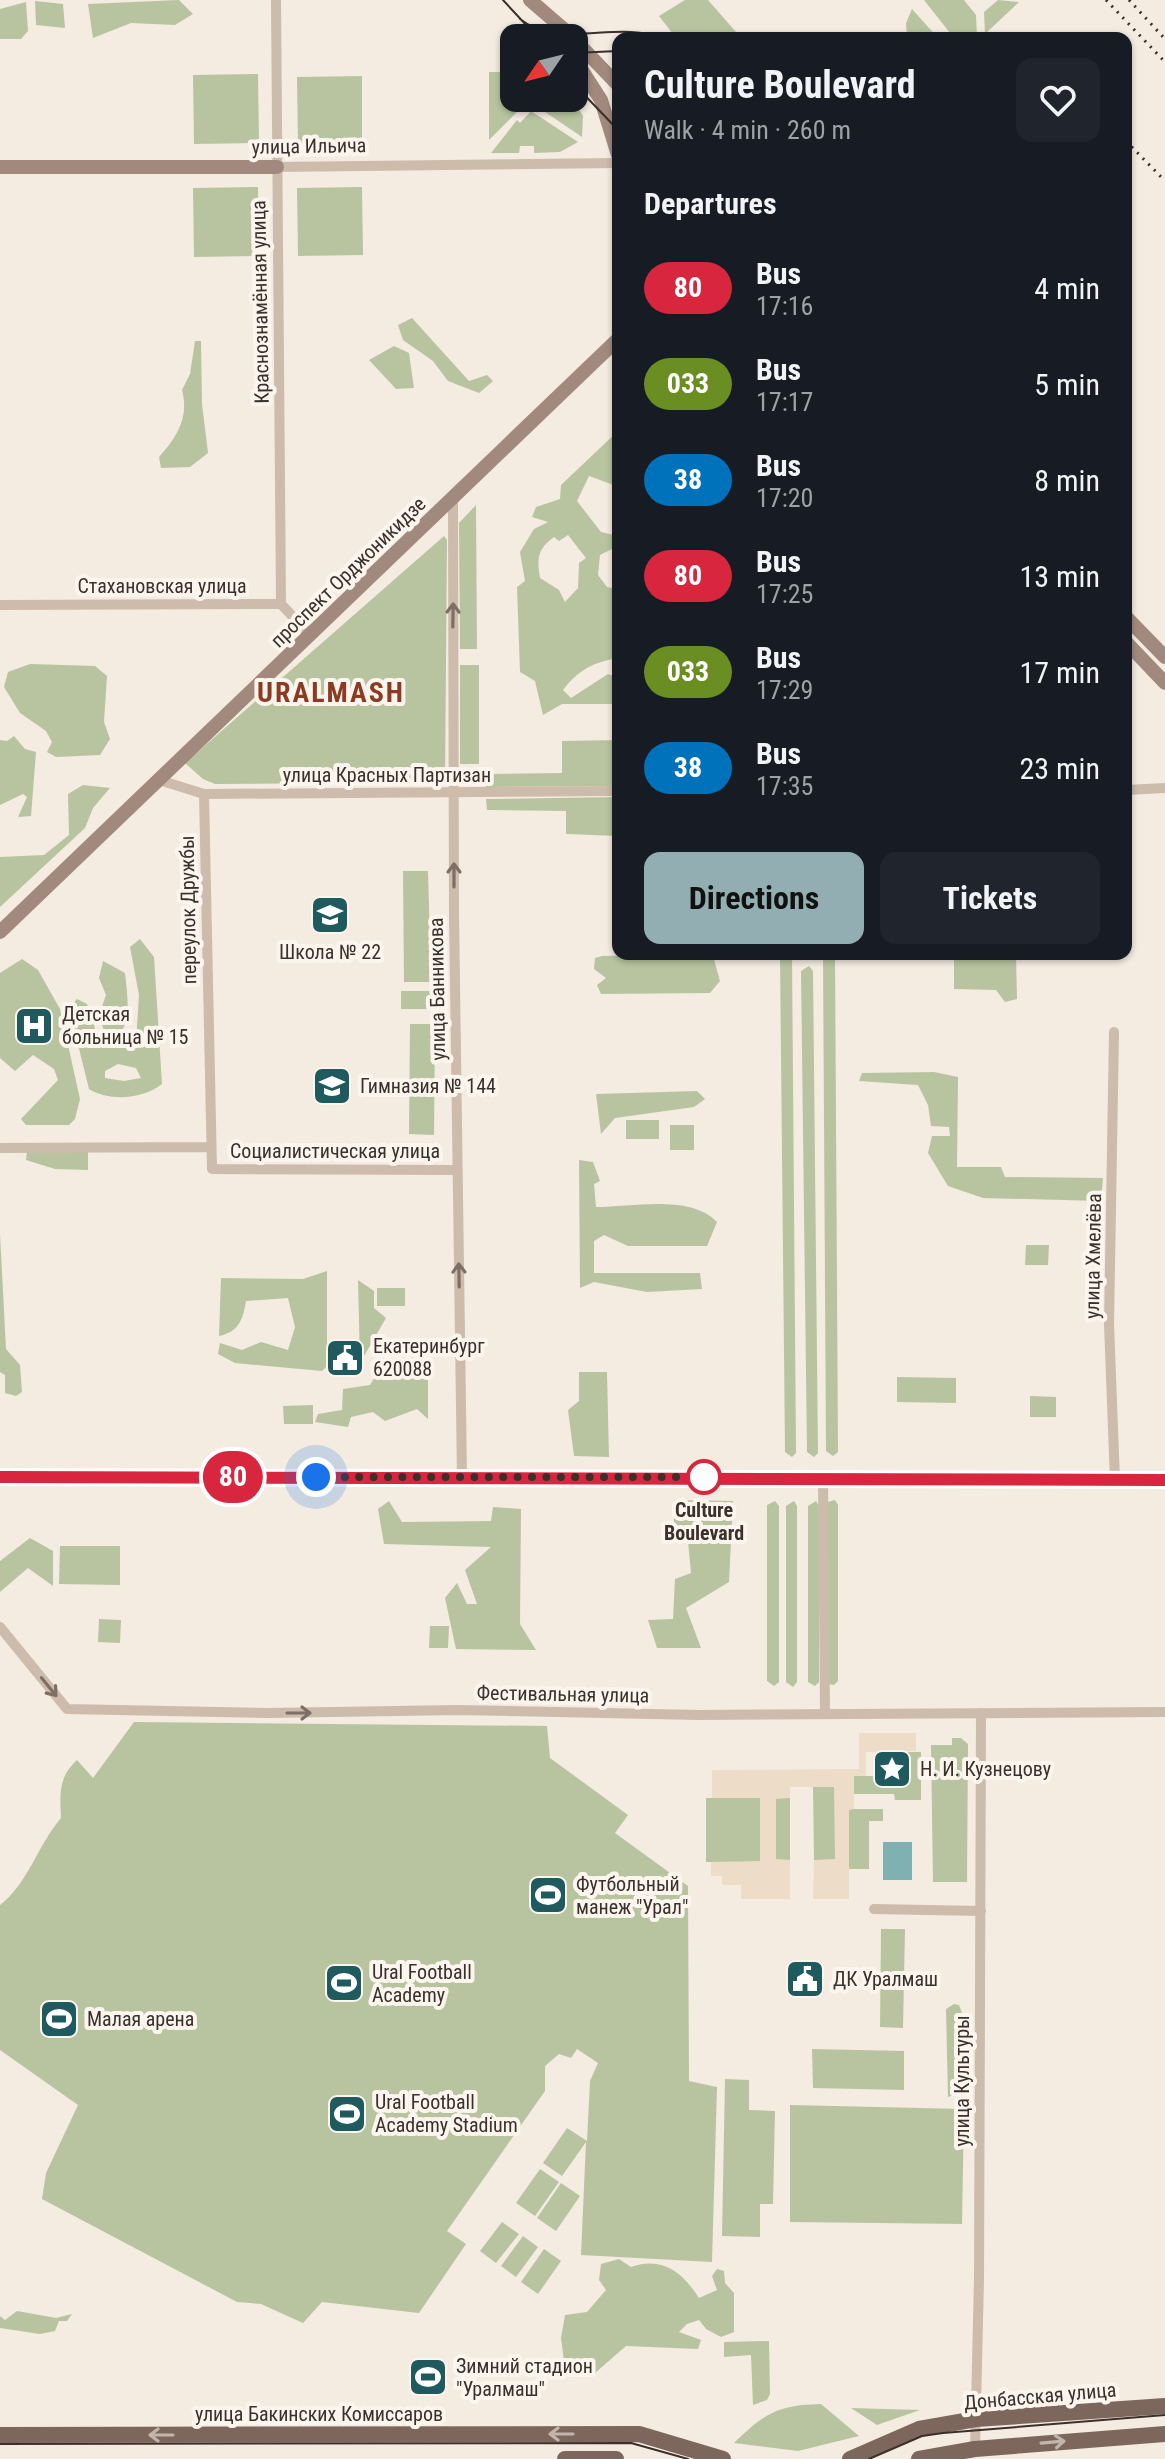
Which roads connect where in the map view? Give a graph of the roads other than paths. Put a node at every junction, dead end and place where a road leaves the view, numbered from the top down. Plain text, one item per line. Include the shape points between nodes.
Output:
1 (276, 0) edge
2 (530, 0) edge
3 (548, 24) edge
4 (558, 24) edge
5 (588, 53) edge
6 (612, 79) edge
7 (588, 80) edge
8 (612, 136) edge
9 (612, 163) edge
10 (0, 167) edge
11 (277, 167) junction
12 (612, 345) edge
13 (453, 500) junction
14 (281, 604) junction
15 (0, 605) edge
16 (1132, 623) edge
17 (311, 636) junction
18 (1132, 648) edge
19 (1165, 657) edge
20 (1163, 676) edge
21 (159, 780) junction
22 (1165, 788) edge
23 (1132, 790) edge
24 (612, 791) edge
25 (453, 792) junction
26 (204, 794) junction
27 (0, 932) edge
28 (1114, 1032) dead end
29 (211, 1147) junction
30 (0, 1148) edge
31 (212, 1169) joint
32 (457, 1170) junction
33 (0, 1477) edge
34 (462, 1477) junction
35 (823, 1477) junction
36 (1165, 1480) edge
37 (1115, 1481) junction
38 (0, 1627) edge
39 (1165, 1712) edge
40 (981, 1713) junction
41 (825, 1714) junction
42 (874, 1909) dead end
43 (981, 1911) junction
44 (1165, 2406) edge
45 (976, 2419) junction
46 (1165, 2434) edge
47 (0, 2435) edge
48 (975, 2449) junction
49 (924, 2457) edge
50 (565, 2459) edge
51 (614, 2459) edge
52 (723, 2459) edge
53 (850, 2459) edge

1 - 11 street, Краснознамённая улица
2 - 3 main road
2 - 4 main road
5 - 6 main road
7 - 8 main road
9 - 11 street, улица Ильича
10 - 11 main road, улица Ильича
11 - 14 street, Краснознамённая улица
12 - 13 main road, проспект Орджоникидзе
13 - 17 main road, проспект Орджоникидзе
25 -> 13 street, улица Банникова
14 - 15 street, Стахановская улица
14 - 17 street
16 - 19 main road
17 - 21 main road, проспект Орджоникидзе
18 - 20 main road
21 - 26 street, улица Красных Партизан
21 - 27 main road, проспект Орджоникидзе
22 - 23 street
24 - 25 street, улица Красных Партизан
25 - 26 street, улица Красных Партизан
32 -> 25 street, улица Банникова
26 - 29 street, переулок Дружбы
28 - 37 street, улица Хмелёва via 1109,1324
29 - 30 street, Социалистическая улица
29 - 31 street, переулок Дружбы
31 - 32 street, Социалистическая улица
34 -> 32 street, улица Банникова
33 - 34 main road
34 - 35 main road
35 - 37 main road
35 - 41 street
36 - 37 main road
38 -> 41 street, Фестивальная улица via 67,1709
39 - 40 street, Фестивальная улица
40 - 41 street, Фестивальная улица
40 - 43 street, улица Культуры
42 - 43 street
43 - 45 street, улица Культуры
44 - 45 main road, Донбасская улица
45 - 48 street, улица Культуры
45 - 53 main road, Донбасская улица via 919,2429
48 -> 46 main road
52 -> 47 main road, улица Бакинских Комиссаров via 639,2434
48 - 49 main road
50 - 51 main road

